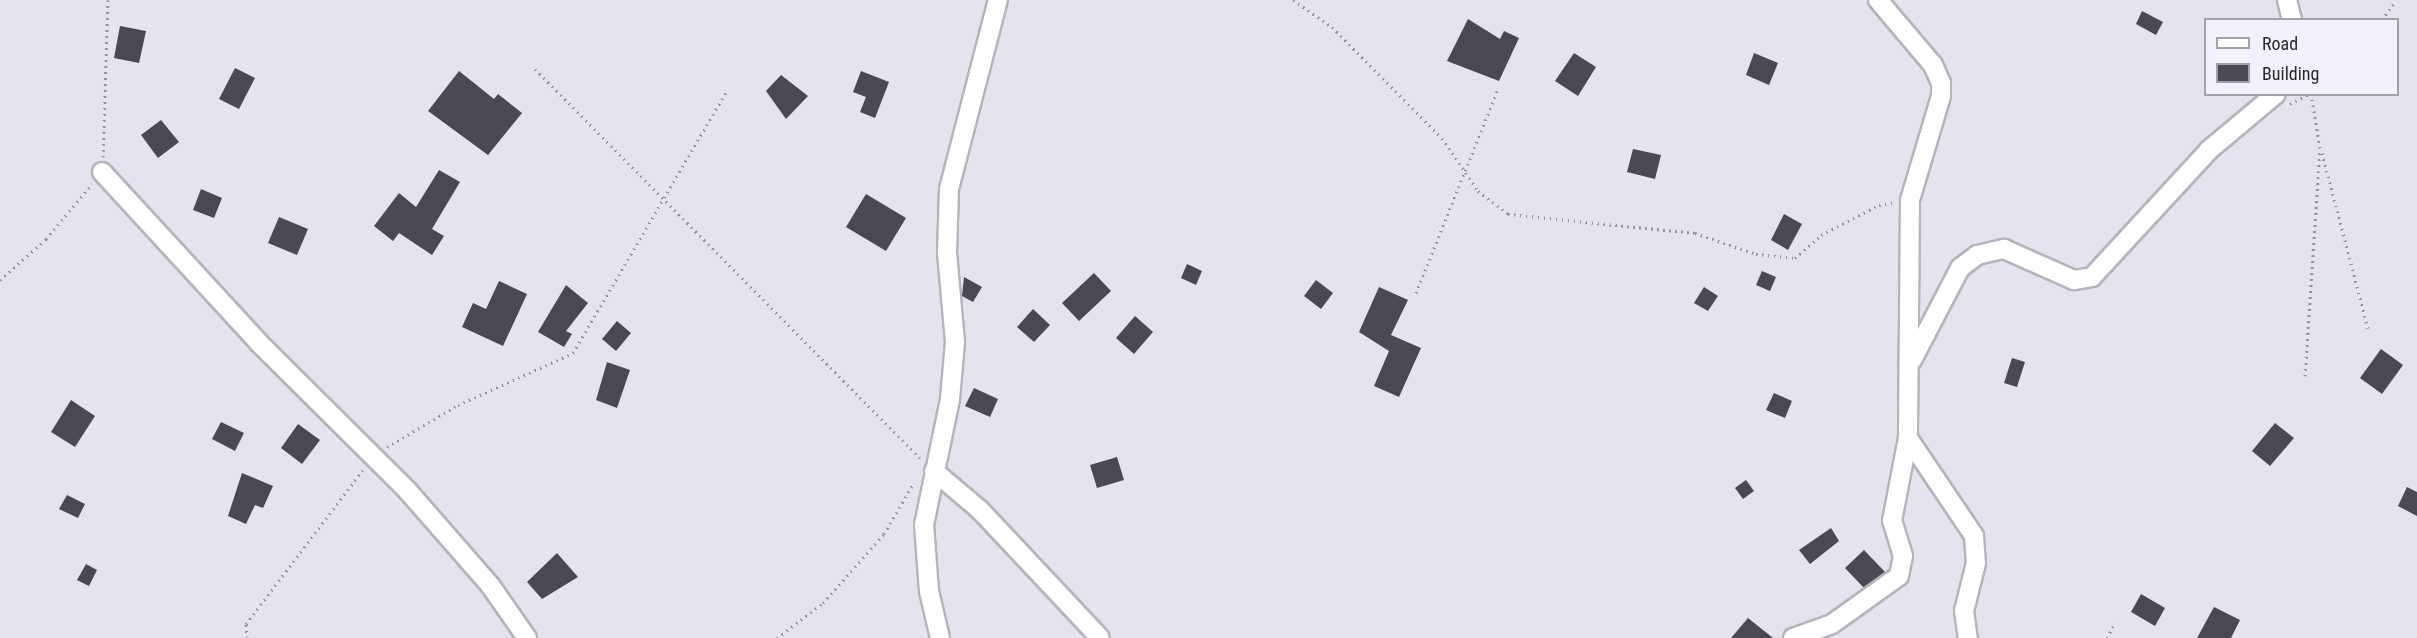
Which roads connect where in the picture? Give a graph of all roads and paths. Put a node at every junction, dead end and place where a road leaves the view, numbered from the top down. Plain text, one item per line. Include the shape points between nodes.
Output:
1 (108, 0) edge
2 (998, 0) edge
3 (1293, 0) edge
4 (1878, 0) edge
5 (2287, 0) edge
6 (2396, 0) edge
7 (2292, 18) edge
8 (2383, 18) edge
9 (535, 69) dead end
10 (728, 90) dead end
11 (1497, 92) dead end
12 (2274, 96) edge
13 (2311, 96) edge
14 (2320, 148) junction
15 (102, 172) junction
16 (1465, 172) junction
17 (667, 200) junction
18 (1910, 200) junction
19 (0, 280) edge
20 (1416, 293) dead end
21 (2368, 328) dead end
22 (1910, 364) junction
23 (2304, 376) dead end
24 (1908, 438) junction
25 (374, 455) junction
26 (930, 467) junction
27 (2115, 622) dead end
28 (247, 638) edge
29 (527, 638) edge
30 (777, 638) edge
31 (940, 638) edge
32 (1101, 638) edge
33 (1793, 638) edge
34 (1968, 638) edge
35 (2107, 638) edge

1 - 15 path
2 - 26 street via 949,189 948,253 955,342 950,399
3 - 16 path via 1332,27 1442,138
4 - 18 street via 1933,65 1941,83 1941,96
5 - 7 street
6 - 8 path
9 - 17 path
10 - 17 path
11 - 16 path
12 - 22 street via 2184,174 2092,277 2074,280 2004,249 1977,255 1960,268
13 - 14 path
14 - 21 path
14 - 23 path
15 - 19 path via 46,238
15 - 25 street via 259,343
16 - 18 path via 1478,191 1508,214 1695,234 1755,254 1795,258 1821,235 1879,205
16 - 20 path
17 - 25 path via 573,353 458,405
17 - 26 path
18 - 22 street
22 - 24 street
24 - 33 street via 1892,521 1903,556 1899,576 1832,624
24 - 34 street via 1974,536 1976,564 1964,611
25 - 28 path via 246,624
25 - 29 street via 490,585
26 - 30 path via 884,534 823,603
26 - 31 street via 924,525 929,591
26 - 32 street via 980,510
27 - 35 path

